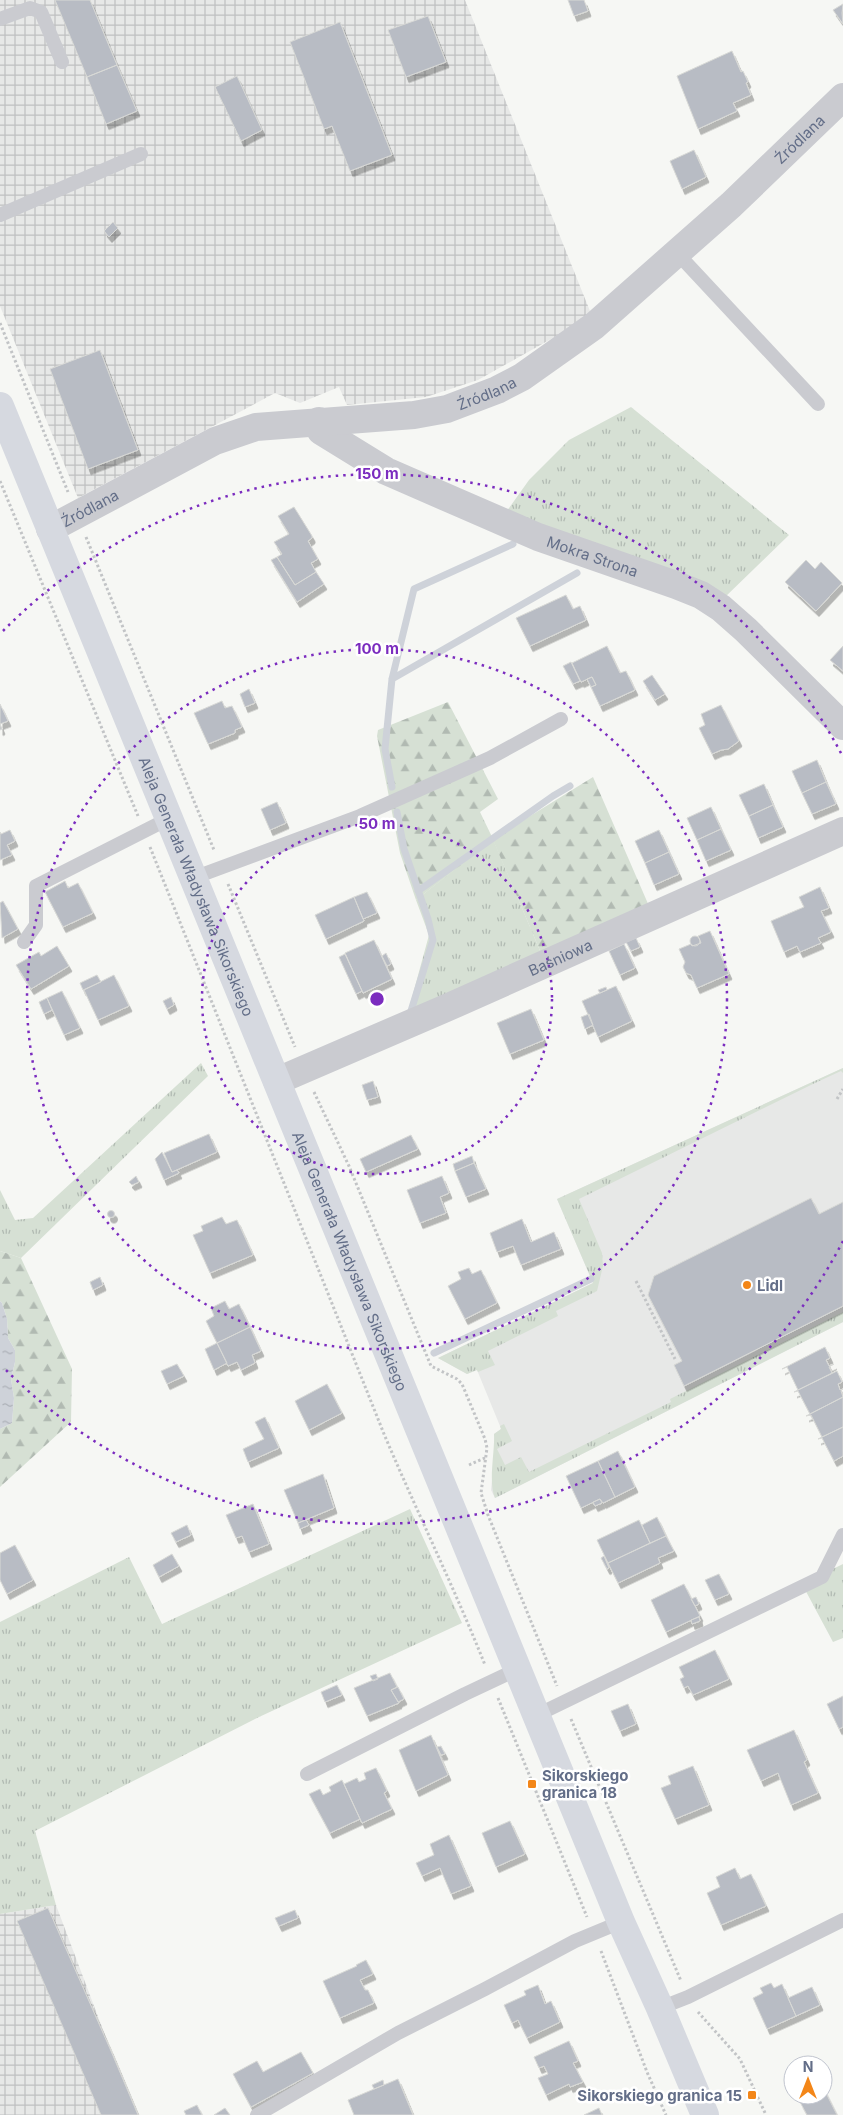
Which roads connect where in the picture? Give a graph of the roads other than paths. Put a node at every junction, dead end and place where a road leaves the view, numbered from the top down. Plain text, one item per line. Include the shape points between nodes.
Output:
1 (0, 19) edge
2 (62, 62) dead end
3 (843, 98) edge
4 (141, 154) dead end
5 (0, 215) edge
6 (677, 253) junction
7 (818, 404) dead end
8 (0, 406) edge
9 (319, 421) junction
10 (50, 529) junction
11 (561, 719) dead end
12 (843, 726) edge
13 (168, 819) junction
14 (843, 831) edge
15 (193, 878) junction
16 (24, 942) dead end
17 (276, 1081) junction
18 (843, 1534) edge
19 (518, 1669) junction
20 (537, 1715) junction
21 (307, 1774) dead end
22 (843, 1920) edge
23 (621, 1922) junction
24 (660, 2008) junction
25 (257, 2115) edge
26 (704, 2115) edge

1 - 2 lane via 30,8 41,12
3 - 6 street, Źródlana
4 - 5 lane
6 - 7 lane
6 - 9 street, Źródlana via 594,326 549,360 497,390 447,409 414,415
8 - 10 main road, Aleja Generała Władysława Sikorskiego
9 - 10 street, Źródlana via 256,427 238,432
9 - 12 street, Mokra Strona via 321,431 386,471 538,537 676,584 701,596 746,630
10 - 13 main road, Aleja Generała Władysława Sikorskiego
11 - 15 lane via 490,758 360,816
13 - 15 main road, Aleja Generała Władysława Sikorskiego
13 - 16 lane via 36,886 36,925
14 - 17 street, Baśniowa
15 - 17 main road, Aleja Generała Władysława Sikorskiego
17 - 19 main road, Aleja Generała Władysława Sikorskiego
18 - 20 lane via 822,1577
19 - 20 main road, Aleja Generała Władysława Sikorskiego
19 - 21 lane
20 - 23 main road, Aleja Generała Władysława Sikorskiego
22 - 24 lane
23 - 24 main road, Aleja Generała Władysława Sikorskiego
23 - 25 lane via 594,1932 398,2032
24 - 26 main road, Aleja Generała Władysława Sikorskiego

